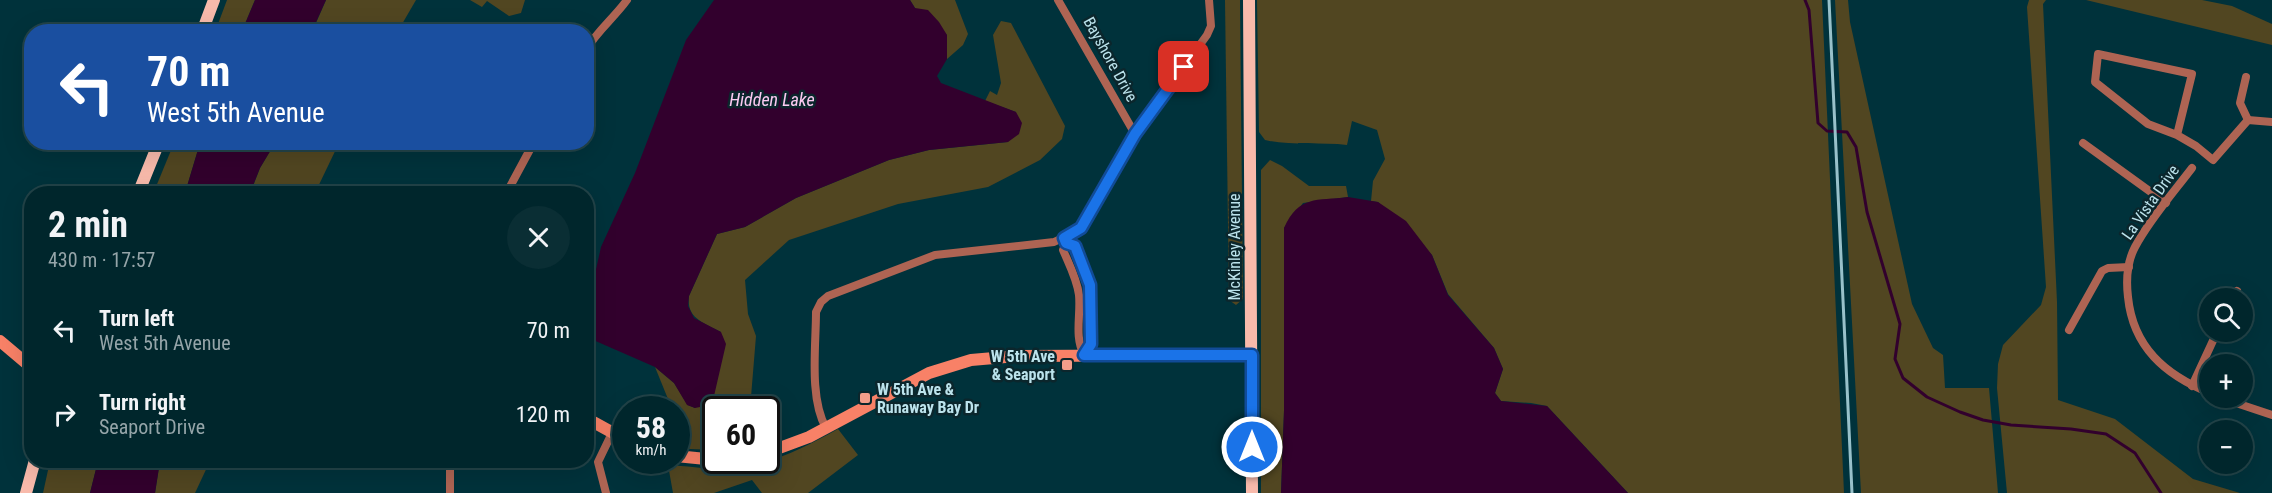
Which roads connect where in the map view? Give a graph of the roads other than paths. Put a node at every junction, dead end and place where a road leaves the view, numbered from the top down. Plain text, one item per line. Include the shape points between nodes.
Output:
1 (214, 0) edge
2 (617, 0) edge
3 (627, 0) edge
4 (1058, 0) edge
5 (1209, 0) edge
6 (1249, 0) edge
7 (614, 19) junction
8 (205, 24) edge
9 (594, 38) edge
10 (2246, 77) dead end
11 (2248, 120) junction
12 (2272, 122) edge
13 (1135, 134) junction
14 (2177, 135) junction
15 (2084, 143) dead end
16 (156, 150) edge
17 (530, 150) edge
18 (2192, 168) dead end
19 (141, 186) edge
20 (510, 186) edge
21 (2166, 203) junction
22 (1065, 241) junction
23 (2128, 267) junction
24 (2069, 330) dead end
25 (0, 341) edge
26 (2212, 342) edge
27 (1084, 355) junction
28 (1252, 355) junction
29 (24, 361) edge
30 (2192, 386) junction
31 (2199, 389) edge
32 (2251, 408) edge
33 (2272, 415) edge
34 (594, 423) edge
35 (826, 428) junction
36 (612, 433) joint
37 (780, 448) edge
38 (33, 468) edge
39 (450, 468) edge
40 (26, 493) edge
41 (450, 493) edge
42 (606, 493) edge
43 (1252, 493) edge

1 - 8 main road
2 - 7 street
3 - 7 street
4 - 13 street, Bayshore Drive
5 - 13 street via 1211,26 1207,35
6 - 28 main road, McKinley Avenue
7 - 9 street
10 - 11 street via 2240,103
11 - 12 street
11 - 14 street via 2213,160
13 - 22 street via 1081,228
14 - 14 street via 2148,124 2095,82 2098,54 2192,74
15 - 21 street
16 - 19 main road
17 - 20 street
18 - 21 street, La Vista Drive
21 - 23 street, La Vista Drive via 2135,248
22 - 27 street via 1063,250 1079,293 1078,344
22 - 27 street via 1075,246 1090,285 1091,344
22 - 35 street via 935,255 820,302 816,312 816,402
23 - 24 street via 2105,269
23 - 30 street, La Vista Drive via 2129,310 2138,335 2152,358
25 - 29 main road
26 - 30 street
27 - 28 main road
27 - 35 main road via 1017,356 954,363
28 - 43 main road, McKinley Avenue
30 - 31 street, La Vista Drive
32 - 33 street
34 - 36 main road
35 - 37 main road
36 - 42 street via 598,462
38 - 40 main road
39 - 41 street

